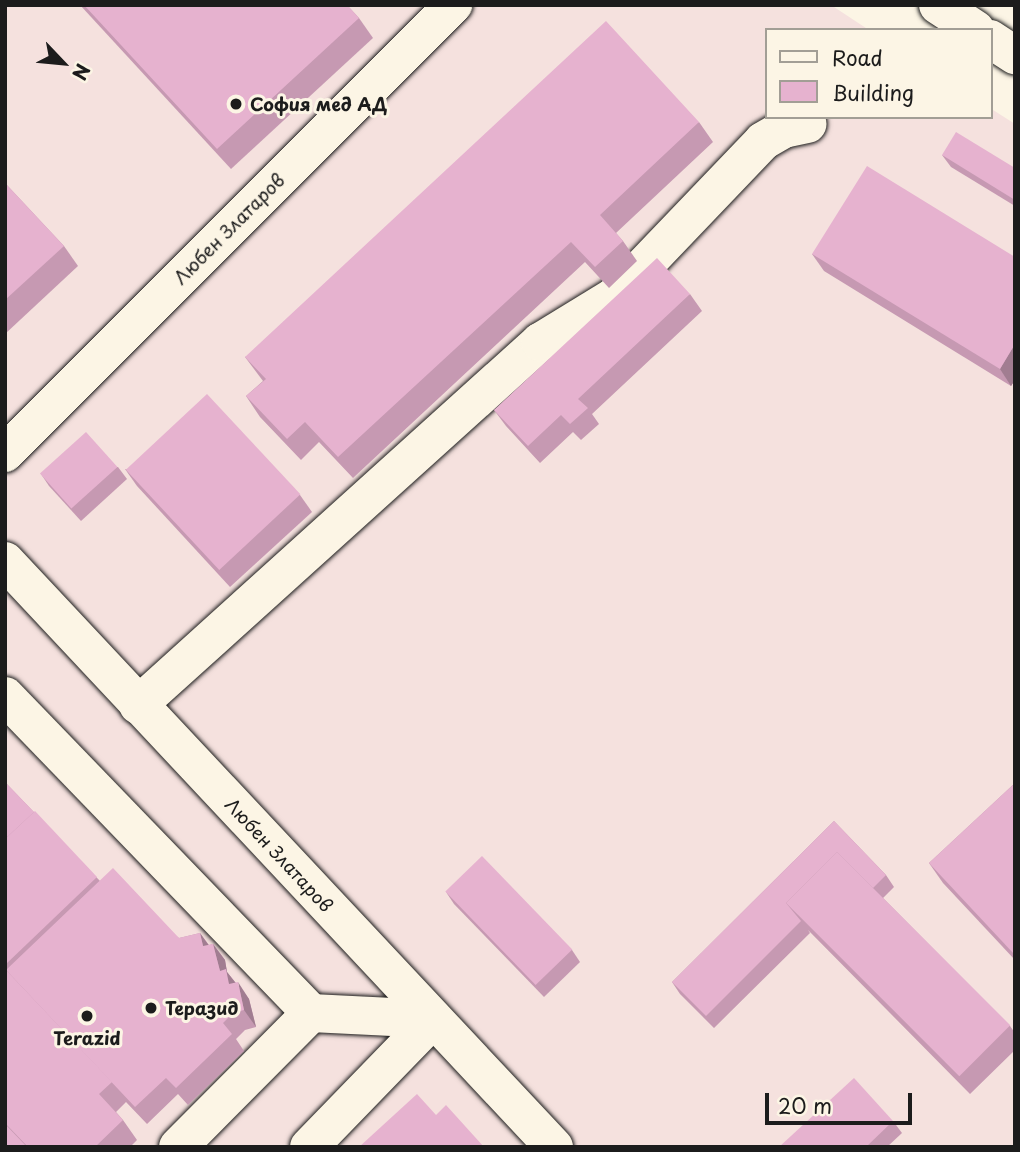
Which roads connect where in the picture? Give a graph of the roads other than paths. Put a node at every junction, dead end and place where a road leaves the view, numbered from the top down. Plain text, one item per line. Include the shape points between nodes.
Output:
1 (453, 5) edge
2 (938, 5) edge
3 (973, 28) edge
4 (992, 40) edge
5 (1015, 55) edge
6 (807, 124) dead end
7 (5, 453) edge
8 (5, 561) edge
9 (5, 696) edge
10 (138, 705) junction
11 (311, 1013) junction
12 (433, 1019) junction
13 (178, 1147) edge
14 (309, 1147) edge
15 (554, 1147) edge

1 - 7 street, Любен Златаров
2 - 3 street
4 - 5 street
6 - 10 street via 763,141 615,296 540,342
8 - 10 street, Любен Златаров
9 - 11 street
10 - 12 street, Любен Златаров
11 - 12 street
11 - 13 street
12 - 14 street
12 - 15 street, Любен Златаров

